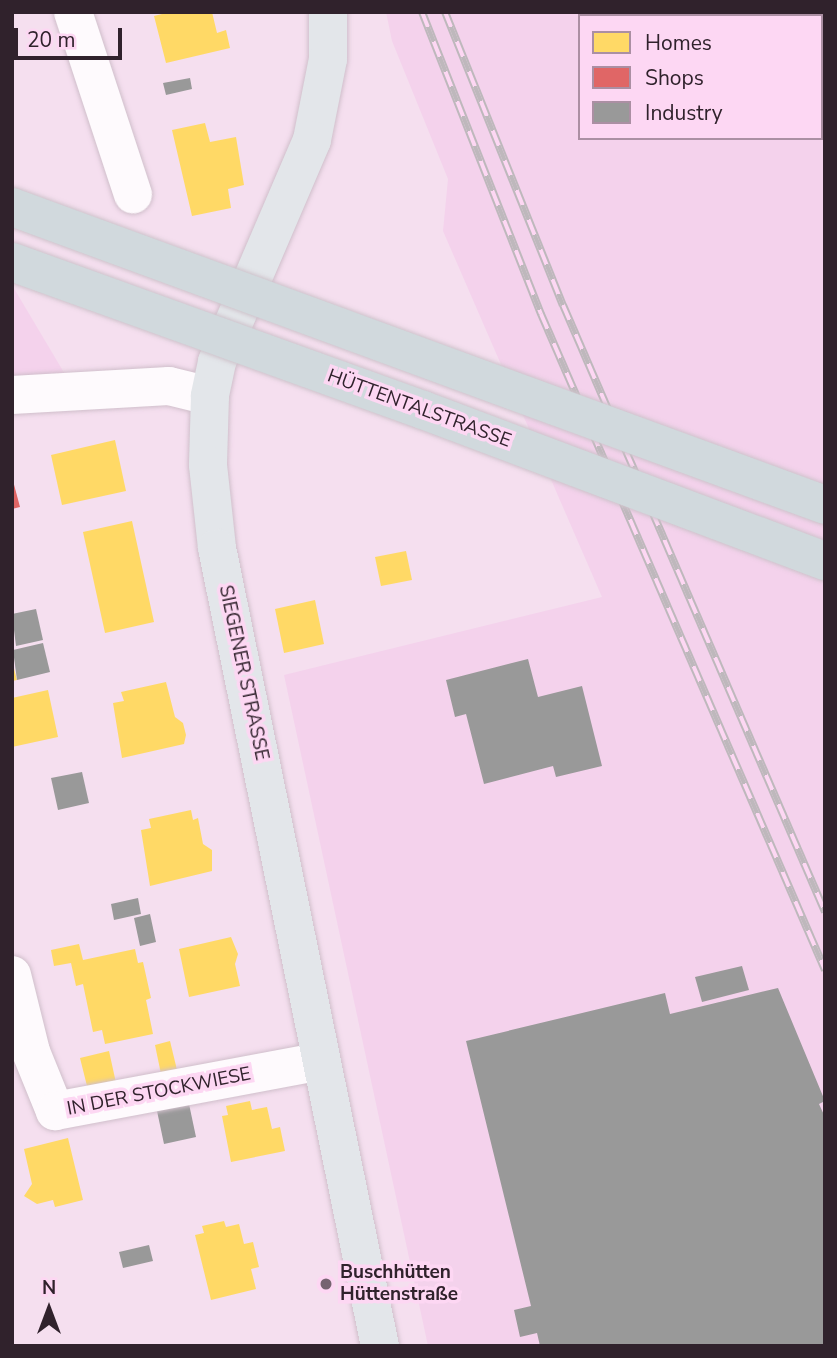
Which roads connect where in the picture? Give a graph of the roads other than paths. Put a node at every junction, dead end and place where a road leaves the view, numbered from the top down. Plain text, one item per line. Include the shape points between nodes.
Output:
1 (73, 12) edge
2 (328, 12) edge
3 (134, 194) dead end
4 (12, 207) edge
5 (12, 262) edge
6 (12, 395) edge
7 (210, 396) junction
8 (825, 505) edge
9 (825, 561) edge
10 (12, 975) edge
11 (321, 1061) junction
12 (380, 1346) edge

1 - 3 street
2 - 7 main road, SIEGENER STRASSE via 328,59 312,140 229,328
4 - 8 highway, bridge
5 - 9 highway, HÜTTENTALSTRASSE, bridge
6 - 7 street via 169,386
7 - 11 main road, SIEGENER STRASSE via 208,465 217,548
10 - 11 street, IN DER STOCKWIESE via 31,1052 55,1111
11 - 12 main road, SIEGENER STRASSE

